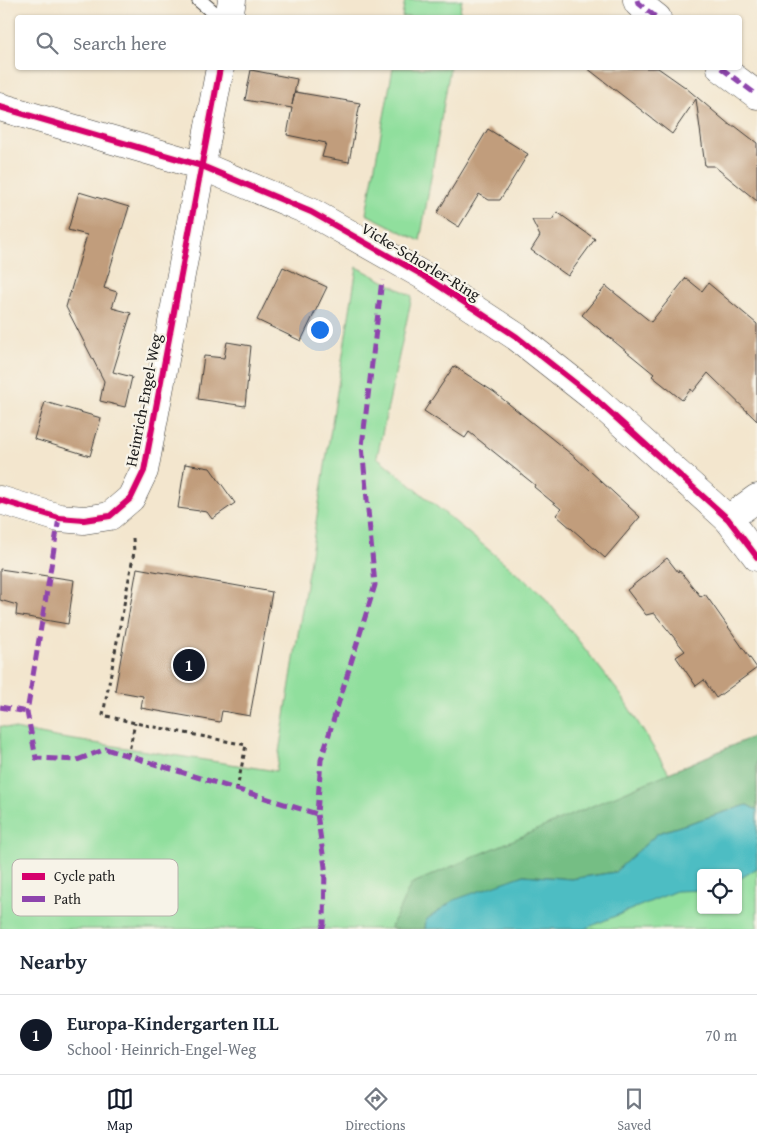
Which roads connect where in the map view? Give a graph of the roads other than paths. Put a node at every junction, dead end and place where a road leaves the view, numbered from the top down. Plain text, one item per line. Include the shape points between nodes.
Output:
1 (199, 0) edge
2 (232, 0) edge
3 (637, 0) edge
4 (216, 15) edge
5 (230, 15) edge
6 (653, 15) edge
7 (220, 70) edge
8 (724, 70) edge
9 (757, 95) edge
10 (0, 106) edge
11 (202, 166) junction
12 (757, 498) edge
13 (0, 500) edge
14 (728, 519) junction
15 (757, 556) edge

1 - 4 lane
2 - 5 street
3 - 6 street
7 - 11 street, Heinrich-Engel-Weg
8 - 9 street
10 - 11 street, Vicke-Schorler-Ring
11 - 13 street, Heinrich-Engel-Weg via 144,471 131,498 110,516 84,520 59,518
11 - 14 street, Vicke-Schorler-Ring via 311,212 424,276 510,332 593,396
12 - 14 street
14 - 15 street, Vicke-Schorler-Ring

